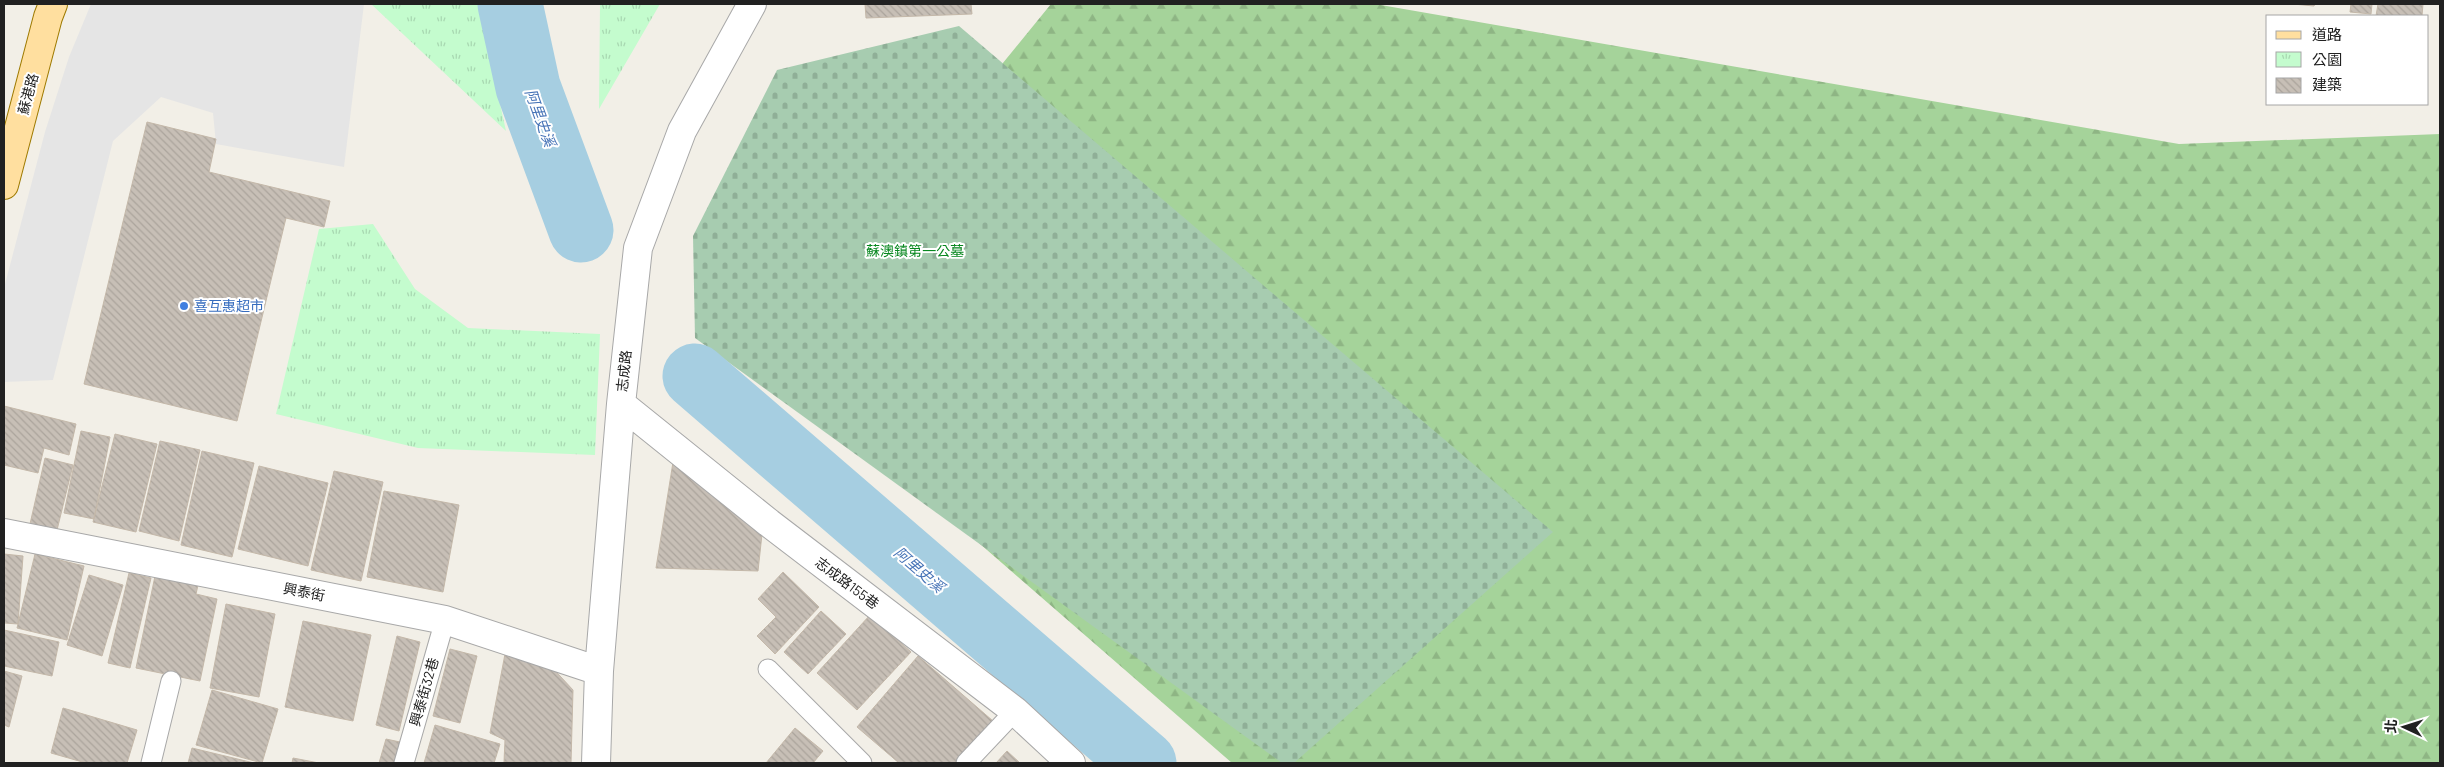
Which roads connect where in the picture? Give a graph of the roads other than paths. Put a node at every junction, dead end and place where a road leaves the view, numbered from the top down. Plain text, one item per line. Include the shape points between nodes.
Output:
1 (53, 4) edge
2 (752, 4) edge
3 (4, 185) edge
4 (620, 404) junction
5 (4, 533) edge
6 (445, 620) junction
7 (768, 669) dead end
8 (599, 671) junction
9 (171, 681) dead end
10 (1015, 711) junction
11 (151, 763) edge
12 (404, 763) edge
13 (596, 763) edge
14 (862, 763) edge
15 (966, 763) edge
16 (1071, 763) edge

1 - 3 main road, 蘇港路
2 - 4 street, 志成路 via 682,131 638,248
4 - 8 street, 志成路
4 - 10 street, 志成路155巷 via 769,523
5 - 6 street, 興泰街
6 - 8 street, 興泰街
6 - 12 lane, 興泰街32巷
7 - 14 lane
8 - 13 street, 志成路
9 - 11 lane
10 - 15 lane
10 - 16 street, 志成路155巷

